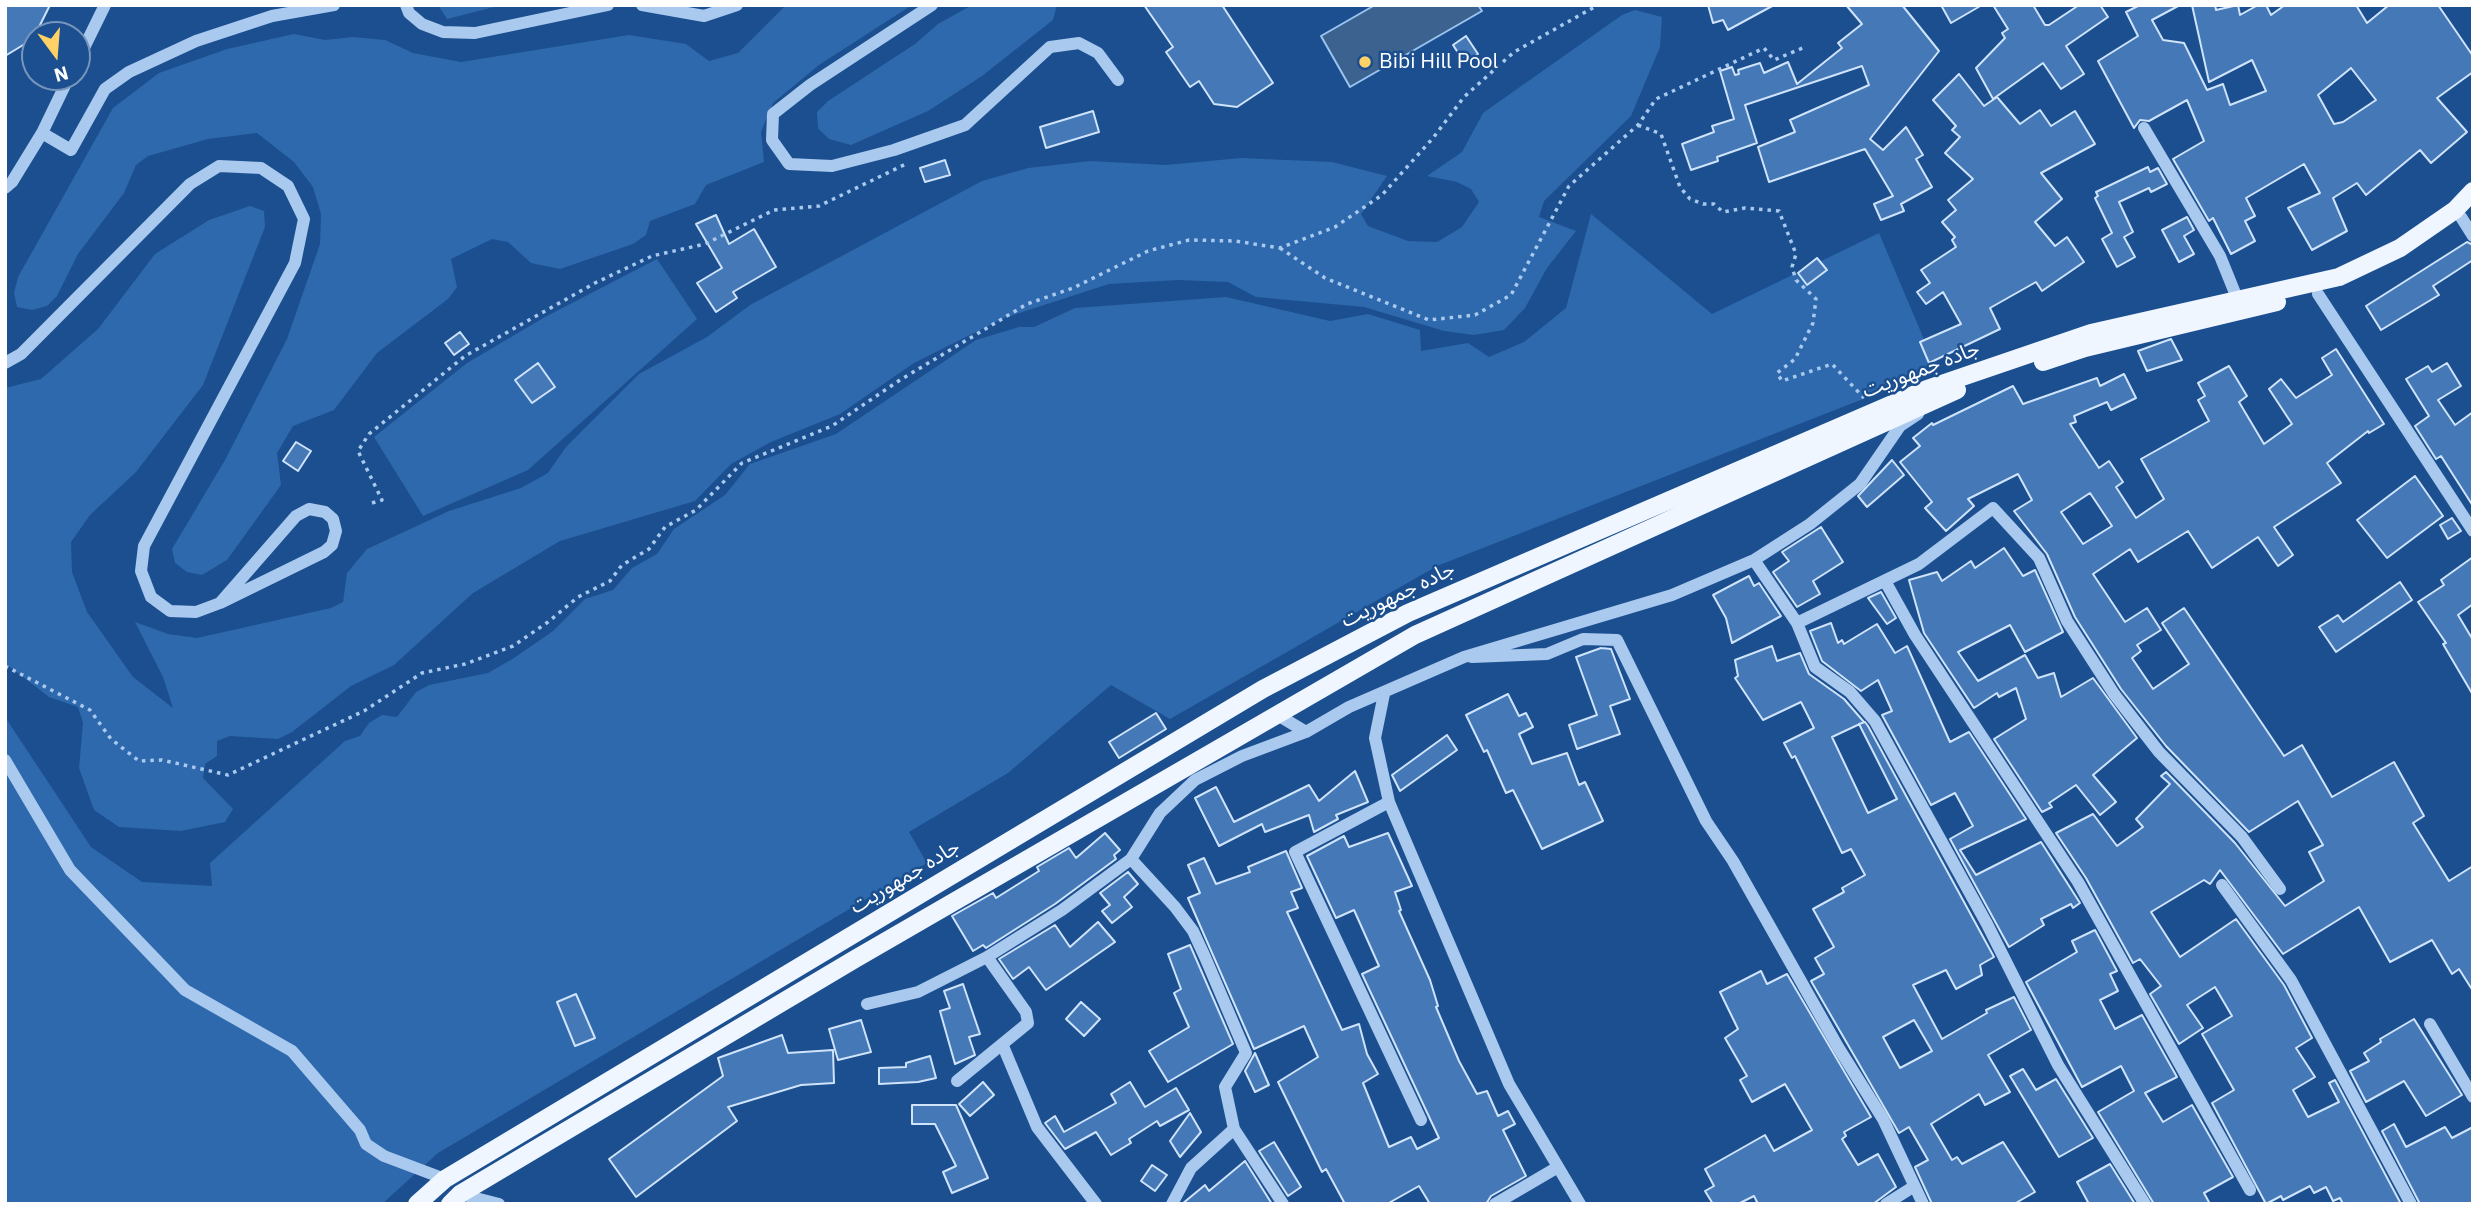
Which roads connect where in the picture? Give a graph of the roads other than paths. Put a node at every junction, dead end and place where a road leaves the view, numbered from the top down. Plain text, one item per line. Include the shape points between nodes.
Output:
1 (105, 5) edge
2 (334, 5) edge
3 (406, 5) edge
4 (608, 5) edge
5 (642, 5) edge
6 (737, 5) edge
7 (932, 5) edge
8 (91, 34) edge
9 (1118, 80) dead end
10 (62, 91) edge
11 (2144, 128) dead end
12 (42, 133) junction
13 (5, 188) edge
14 (2473, 191) edge
15 (2467, 212) edge
16 (2473, 236) edge
17 (2318, 293) junction
18 (2237, 298) junction
19 (5, 363) edge
20 (1952, 391) junction
21 (2473, 531) edge
22 (1754, 560) junction
23 (1885, 580) junction
24 (220, 603) junction
25 (1797, 623) junction
26 (1464, 657) junction
27 (1384, 694) junction
28 (1276, 714) junction
29 (1306, 732) junction
30 (5, 760) edge
31 (1390, 802) junction
32 (1131, 859) junction
33 (2222, 885) dead end
34 (2280, 889) dead end
35 (987, 957) junction
36 (867, 1004) dead end
37 (2430, 1024) dead end
38 (1003, 1046) junction
39 (957, 1081) dead end
40 (2473, 1097) edge
41 (1421, 1120) dead end
42 (1234, 1129) junction
43 (1558, 1167) junction
44 (445, 1179) junction
45 (1913, 1187) junction
46 (2250, 1190) dead end
47 (455, 1199) edge
48 (417, 1204) edge
49 (499, 1204) edge
50 (1096, 1204) edge
51 (1172, 1204) edge
52 (1283, 1204) edge
53 (1496, 1204) edge
54 (1580, 1204) edge
55 (1886, 1204) edge
56 (1923, 1204) edge
57 (2146, 1204) edge
58 (2411, 1204) edge

1 - 8 street
2 - 12 street via 272,16 129,72 105,89 71,150
3 - 4 street via 408,13 422,24 443,32 475,33
5 - 6 street via 704,16
7 - 9 street via 773,114 772,140 789,164 832,166 965,125 1051,47 1079,43 1098,53
10 - 12 street
11 - 18 street via 2220,256
12 - 13 street
14 - 18 main road, جاده جمهوریت via 2455,210 2400,248 2339,277
15 - 16 street
15 - 17 main road, جاده جمهوریت via 2380,272
17 - 20 main road, جاده جمهوریت via 2085,348
17 - 21 street
18 - 44 main road, جاده جمهوریت via 2091,333 1927,389 1408,613 1264,689
19 - 24 street via 21,354 190,184 219,166 261,168 288,186 304,219 295,264 144,546 141,571 151,597 170,611 196,612
20 - 22 street via 1900,426 1860,484
20 - 28 main road, جاده جمهوریت via 1415,635
22 - 25 street
22 - 26 street via 1672,594
23 - 25 street
23 - 34 street via 1919,564 1993,508 2039,558 2067,621 2115,694 2159,752 2242,836
23 - 46 street via 1915,635 2078,882
24 - 24 street via 296,516 309,509 325,512 332,519 336,531 324,552
25 - 57 street via 1815,667 1850,692 1875,721 1987,924 2058,1065
26 - 27 street
26 - 45 street via 1547,654 1583,639 1617,640 1706,821 1883,1119
27 - 29 street via 1349,707
27 - 31 street via 1375,738
28 - 29 street
28 - 47 main road, جاده جمهوریت
29 - 32 street via 1195,780 1160,813
30 - 44 street via 71,870 185,990 292,1051 352,1120 366,1144 383,1156
31 - 41 street via 1295,852
31 - 43 street via 1510,1084
32 - 35 street
32 - 42 street via 1193,931 1246,1054 1225,1087
33 - 58 street via 2291,980
35 - 36 street via 918,992
35 - 38 street via 1026,1012 1028,1023
37 - 40 street
38 - 39 street
38 - 50 street via 1037,1127
42 - 51 street via 1191,1168
42 - 52 street
43 - 53 street
43 - 54 street
44 - 48 main road, جاده جمهوریت
45 - 55 street
45 - 56 street
47 - 49 street

